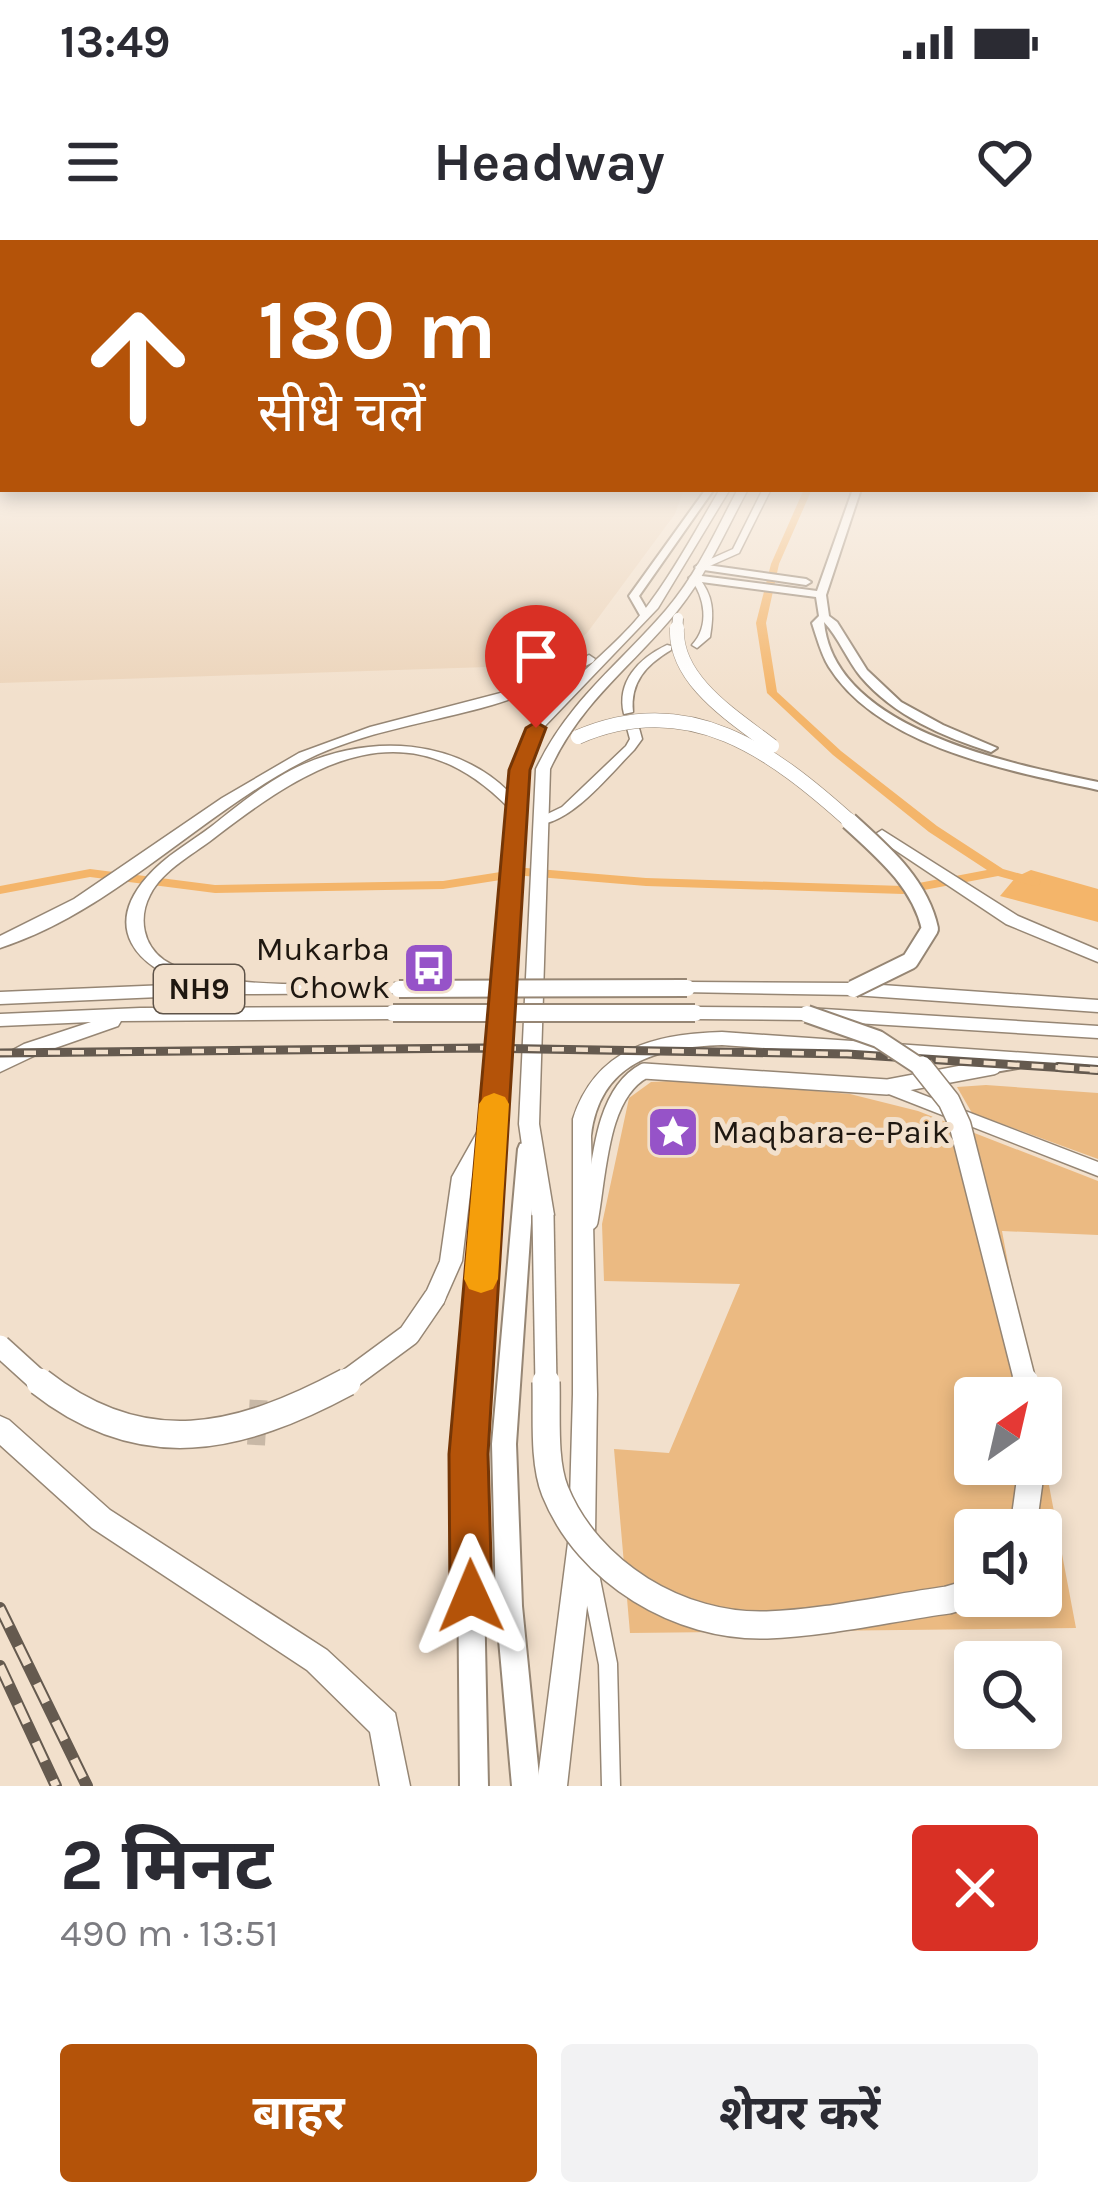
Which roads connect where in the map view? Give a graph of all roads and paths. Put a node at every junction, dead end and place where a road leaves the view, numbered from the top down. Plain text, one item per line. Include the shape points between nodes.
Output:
1 (667, 550) edge
2 (686, 550) edge
3 (709, 550) edge
4 (736, 550) edge
5 (839, 550) edge
6 (697, 572) junction
7 (822, 590) junction
8 (683, 597) junction
9 (645, 615) junction
10 (824, 617) junction
11 (622, 637) junction
12 (697, 644) dead end
13 (667, 648) dead end
14 (628, 712) dead end
15 (633, 728) dead end
16 (547, 760) junction
17 (1098, 776) edge
18 (1098, 786) edge
19 (518, 809) junction
20 (541, 828) junction
21 (0, 943) edge
22 (1098, 956) edge
23 (252, 987) junction
24 (853, 989) junction
25 (0, 998) edge
26 (1098, 1006) edge
27 (140, 1014) junction
28 (808, 1014) junction
29 (0, 1020) edge
30 (1098, 1032) edge
31 (1030, 1060) junction
32 (0, 1065) edge
33 (1098, 1065) edge
34 (887, 1087) junction
35 (493, 1122) junction
36 (529, 1124) junction
37 (1098, 1169) edge
38 (582, 1264) junction
39 (0, 1346) edge
40 (1024, 1377) edge
41 (0, 1428) edge
42 (582, 1535) junction
43 (954, 1598) edge
44 (394, 1786) edge
45 (474, 1786) edge
46 (526, 1786) edge
47 (552, 1786) edge
48 (611, 1786) edge

1 - 9 main road via 634,596
2 - 9 highway
3 - 6 highway
4 - 6 street
5 - 7 main road
6 - 7 main road
6 - 8 highway
6 - 12 street via 709,606
7 - 10 main road
8 - 16 highway via 558,730
8 - 22 highway, bridge via 674,636 691,675 880,834 1012,920
9 - 11 highway
10 - 17 main road via 870,686 905,710 1003,753
10 - 18 main road via 817,623 836,669 866,700 944,743
11 - 19 highway via 536,728 519,770
11 - 21 highway via 528,692 308,754 256,781 108,889
13 - 14 street via 632,680
15 - 20 street via 630,748
16 - 20 highway
16 - 24 highway, bridge via 578,737 640,719 721,729 767,755 872,842 920,890 930,917 916,956
19 - 23 highway via 472,767 448,757 392,750 309,767 153,880 137,908 143,949 170,970
19 - 35 highway
20 - 36 highway
23 - 24 highway, NH9, bridge
23 - 25 highway, NH9
24 - 26 highway
27 - 28 highway, NH9, bridge
27 - 29 highway
27 - 32 highway
28 - 30 highway, bridge
28 - 40 highway, bridge via 901,1050 945,1091
31 - 33 highway
31 - 34 street
31 - 38 highway via 747,1041 676,1042 631,1057 597,1084 581,1122
34 - 37 street
34 - 38 street via 644,1071 627,1079 615,1100
35 - 39 highway, bridge via 462,1177 451,1261 435,1298 411,1334 319,1401 229,1431 180,1436 114,1427 32,1380
35 - 45 main road via 469,1454
36 - 43 highway, bridge via 543,1215 554,1489 591,1552 650,1596 704,1618 765,1624
36 - 46 main road via 504,1444
38 - 42 highway
41 - 44 highway via 101,1519 317,1660 384,1724
42 - 47 highway
42 - 48 street via 608,1664

